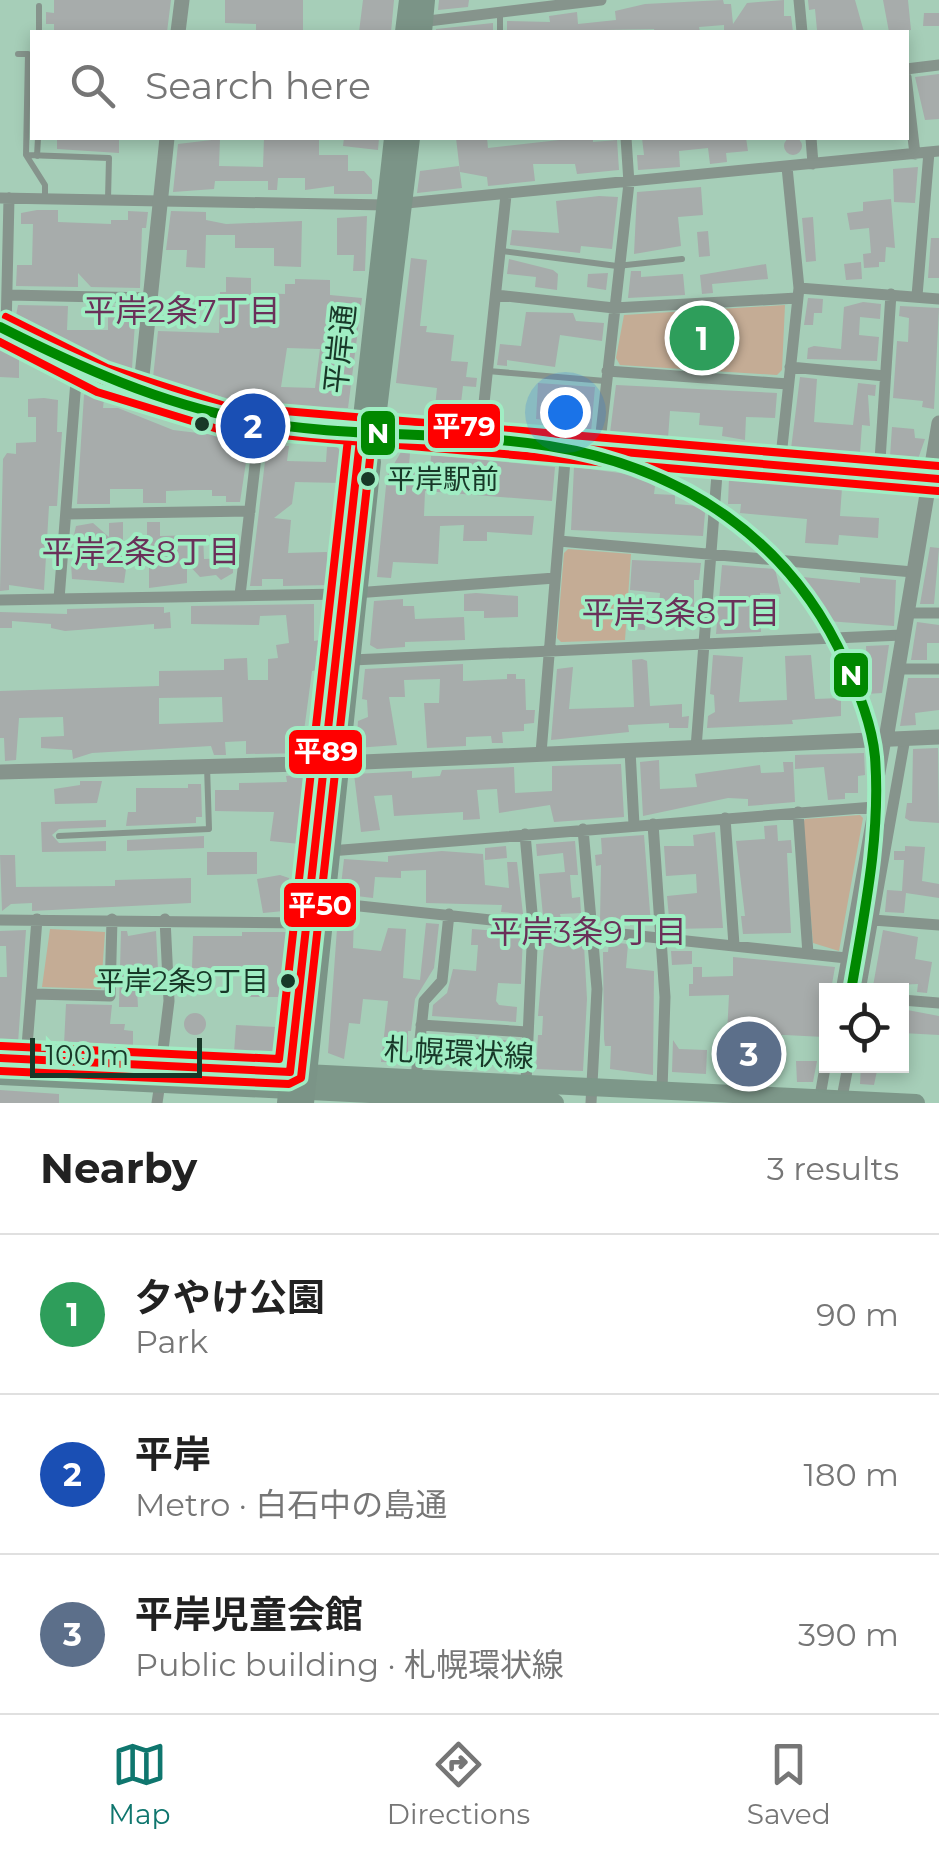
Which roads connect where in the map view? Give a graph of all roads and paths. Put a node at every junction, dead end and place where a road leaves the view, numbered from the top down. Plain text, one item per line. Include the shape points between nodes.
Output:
1 (182, 0) edge
2 (425, 0) edge
3 (601, 0) edge
4 (799, 0) edge
5 (545, 3) edge
6 (39, 6) dead end
7 (500, 12) junction
8 (413, 22) edge
9 (39, 30) edge
10 (178, 30) edge
11 (500, 30) edge
12 (802, 30) edge
13 (18, 54) dead end
14 (939, 65) edge
15 (909, 69) edge
16 (909, 102) edge
17 (38, 140) edge
18 (166, 140) edge
19 (394, 140) edge
20 (410, 140) edge
21 (626, 140) edge
22 (811, 140) edge
23 (934, 152) edge
24 (915, 154) junction
25 (26, 155) junction
26 (38, 156) junction
27 (813, 164) junction
28 (787, 167) junction
29 (629, 183) junction
30 (506, 195) junction
31 (4, 198) edge
32 (45, 199) junction
33 (108, 200) junction
34 (161, 201) junction
35 (394, 205) junction
36 (500, 251) junction
37 (682, 259) dead end
38 (618, 266) junction
39 (798, 293) junction
40 (890, 294) junction
41 (8, 295) junction
42 (496, 295) junction
43 (917, 296) junction
44 (150, 298) junction
45 (939, 298) edge
46 (614, 308) junction
47 (3, 329) edge
48 (790, 367) junction
49 (77, 368) junction
50 (487, 371) junction
51 (607, 376) junction
52 (886, 376) junction
53 (788, 384) junction
54 (140, 395) junction
55 (260, 422) junction
56 (939, 424) edge
57 (368, 431) junction
58 (480, 441) junction
59 (566, 448) junction
60 (600, 451) junction
61 (718, 461) junction
62 (780, 466) junction
63 (879, 474) junction
64 (934, 479) edge
65 (250, 511) junction
66 (66, 514) junction
67 (559, 541) junction
68 (711, 554) junction
69 (913, 572) junction
70 (556, 578) junction
71 (351, 592) junction
72 (240, 595) junction
73 (59, 598) junction
74 (0, 600) edge
75 (907, 613) junction
76 (939, 613) edge
77 (902, 635) junction
78 (704, 644) junction
79 (550, 651) junction
80 (352, 660) junction
81 (897, 669) junction
82 (939, 670) edge
83 (939, 736) edge
84 (905, 738) junction
85 (886, 739) junction
86 (696, 748) junction
87 (630, 750) junction
88 (540, 753) junction
89 (332, 763) junction
90 (207, 766) junction
91 (0, 772) edge
92 (874, 807) junction
93 (798, 812) junction
94 (725, 818) junction
95 (653, 824) junction
96 (634, 825) junction
97 (583, 830) junction
98 (525, 834) junction
99 (59, 836) dead end
100 (330, 851) junction
101 (315, 912) junction
102 (448, 914) junction
103 (38, 919) junction
104 (165, 919) junction
105 (0, 920) edge
106 (112, 920) junction
107 (872, 920) junction
108 (533, 924) junction
109 (939, 925) edge
110 (593, 930) junction
111 (662, 938) junction
112 (734, 945) junction
113 (808, 954) junction
114 (847, 958) junction
115 (866, 960) junction
116 (842, 983) edge
117 (861, 983) edge
118 (32, 994) junction
119 (909, 1001) edge
120 (939, 1003) edge
121 (421, 1025) junction
122 (527, 1032) junction
123 (0, 1058) edge
124 (26, 1059) junction
125 (824, 1073) edge
126 (847, 1073) edge
127 (161, 1074) junction
128 (0, 1076) edge
129 (416, 1078) junction
130 (526, 1083) junction
131 (297, 1088) edge
132 (662, 1090) junction
133 (592, 1095) edge
134 (423, 1100) edge
135 (819, 1100) edge
136 (842, 1101) edge
137 (158, 1103) edge
138 (542, 1103) edge
139 (555, 1103) edge
140 (916, 1103) edge

1 - 10 street
2 - 8 highway
3 - 5 street
4 - 12 street
5 - 7 street
6 - 9 lane
7 - 8 street
7 - 11 lane
13 - 25 lane via 28,54
14 - 15 street
16 - 24 street
17 - 26 lane
18 - 34 street
19 - 35 highway, 平岸通
20 - 35 highway, 平岸通
21 - 29 street
22 - 27 street
23 - 24 street
23 - 43 street
24 - 27 street
25 - 26 lane
25 - 32 lane via 45,185
26 - 33 lane via 108,158
27 - 28 street
28 - 29 street
28 - 39 street
29 - 30 street
29 - 38 street
30 - 35 street
30 - 36 street
31 - 32 street
31 - 41 street
32 - 33 street
33 - 34 street
34 - 35 street
34 - 44 street
35 - 57 highway, 平岸通
36 - 38 lane
36 - 42 street
37 - 38 lane
38 - 46 street
39 - 40 street
39 - 46 street
39 - 48 street
40 - 43 street
40 - 52 street
41 - 44 street
41 - 47 street
42 - 46 street
42 - 50 street
43 - 45 street
44 - 54 street
46 - 51 street
47 - 49 street
48 - 52 street
48 - 53 street
49 - 54 street
49 - 66 street
50 - 51 lane
50 - 58 street
51 - 53 street
51 - 60 street
52 - 63 street
53 - 62 street
54 - 55 street
55 - 57 street
55 - 65 street
56 - 64 street
57 - 58 street
57 - 71 highway, 平岸通
58 - 59 street
59 - 60 street
59 - 67 street
60 - 61 street
61 - 62 street
61 - 68 street
62 - 63 street
63 - 64 street
64 - 69 street
65 - 66 street
65 - 72 street
66 - 73 street
67 - 68 street
67 - 70 street
68 - 69 street
68 - 78 street
69 - 75 street
70 - 71 street
70 - 79 street
71 - 72 street
71 - 80 highway, 平岸通
71 - 89 highway, 平岸通
72 - 73 street
73 - 74 street
75 - 76 street
75 - 77 street
77 - 78 street
77 - 81 street
78 - 79 street
78 - 86 street
79 - 80 street
79 - 88 street
80 - 89 highway, 平岸通
81 - 82 street
81 - 85 street
83 - 84 street
84 - 85 street
84 - 107 street
85 - 86 street
85 - 92 street
86 - 87 street
87 - 88 street
87 - 96 street
88 - 89 street
89 - 90 street
89 - 100 highway, 平岸通
89 - 101 highway, 平岸通
90 - 91 street
90 - 99 lane via 209,830
92 - 93 street
92 - 114 street
93 - 94 street
93 - 113 street
94 - 95 street
94 - 112 street
95 - 96 street
95 - 111 street
96 - 97 street
97 - 98 street
97 - 110 street
98 - 100 street
98 - 108 street
100 - 101 highway, 平岸通
101 - 102 street
101 - 104 street
101 - 131 highway, 平岸通
102 - 108 street
102 - 121 street via 442,981 424,1000
103 - 105 street
103 - 106 street
103 - 118 street
104 - 106 street
104 - 127 street via 169,1001
106 - 118 street via 110,996
107 - 109 street
107 - 115 street
108 - 110 street
108 - 122 street
110 - 111 street
110 - 133 street
111 - 112 street
111 - 132 street
112 - 113 street
113 - 114 street
114 - 115 street
114 - 116 street
115 - 117 street
118 - 124 street
119 - 120 street
121 - 122 street
121 - 129 street
122 - 130 street
123 - 124 main road, 札幌環状線
124 - 127 main road, 札幌環状線
125 - 135 street
126 - 136 street
127 - 128 main road, 札幌環状線
127 - 131 main road, 札幌環状線
127 - 137 street
129 - 130 main road, 札幌環状線
129 - 131 main road, 札幌環状線
130 - 133 main road, 札幌環状線
131 - 134 main road, 札幌環状線
132 - 133 main road, 札幌環状線
132 - 135 main road, 札幌環状線
134 - 138 main road, 札幌環状線
135 - 136 main road, 札幌環状線
136 - 140 main road, 札幌環状線
138 - 139 main road, 札幌環状線

